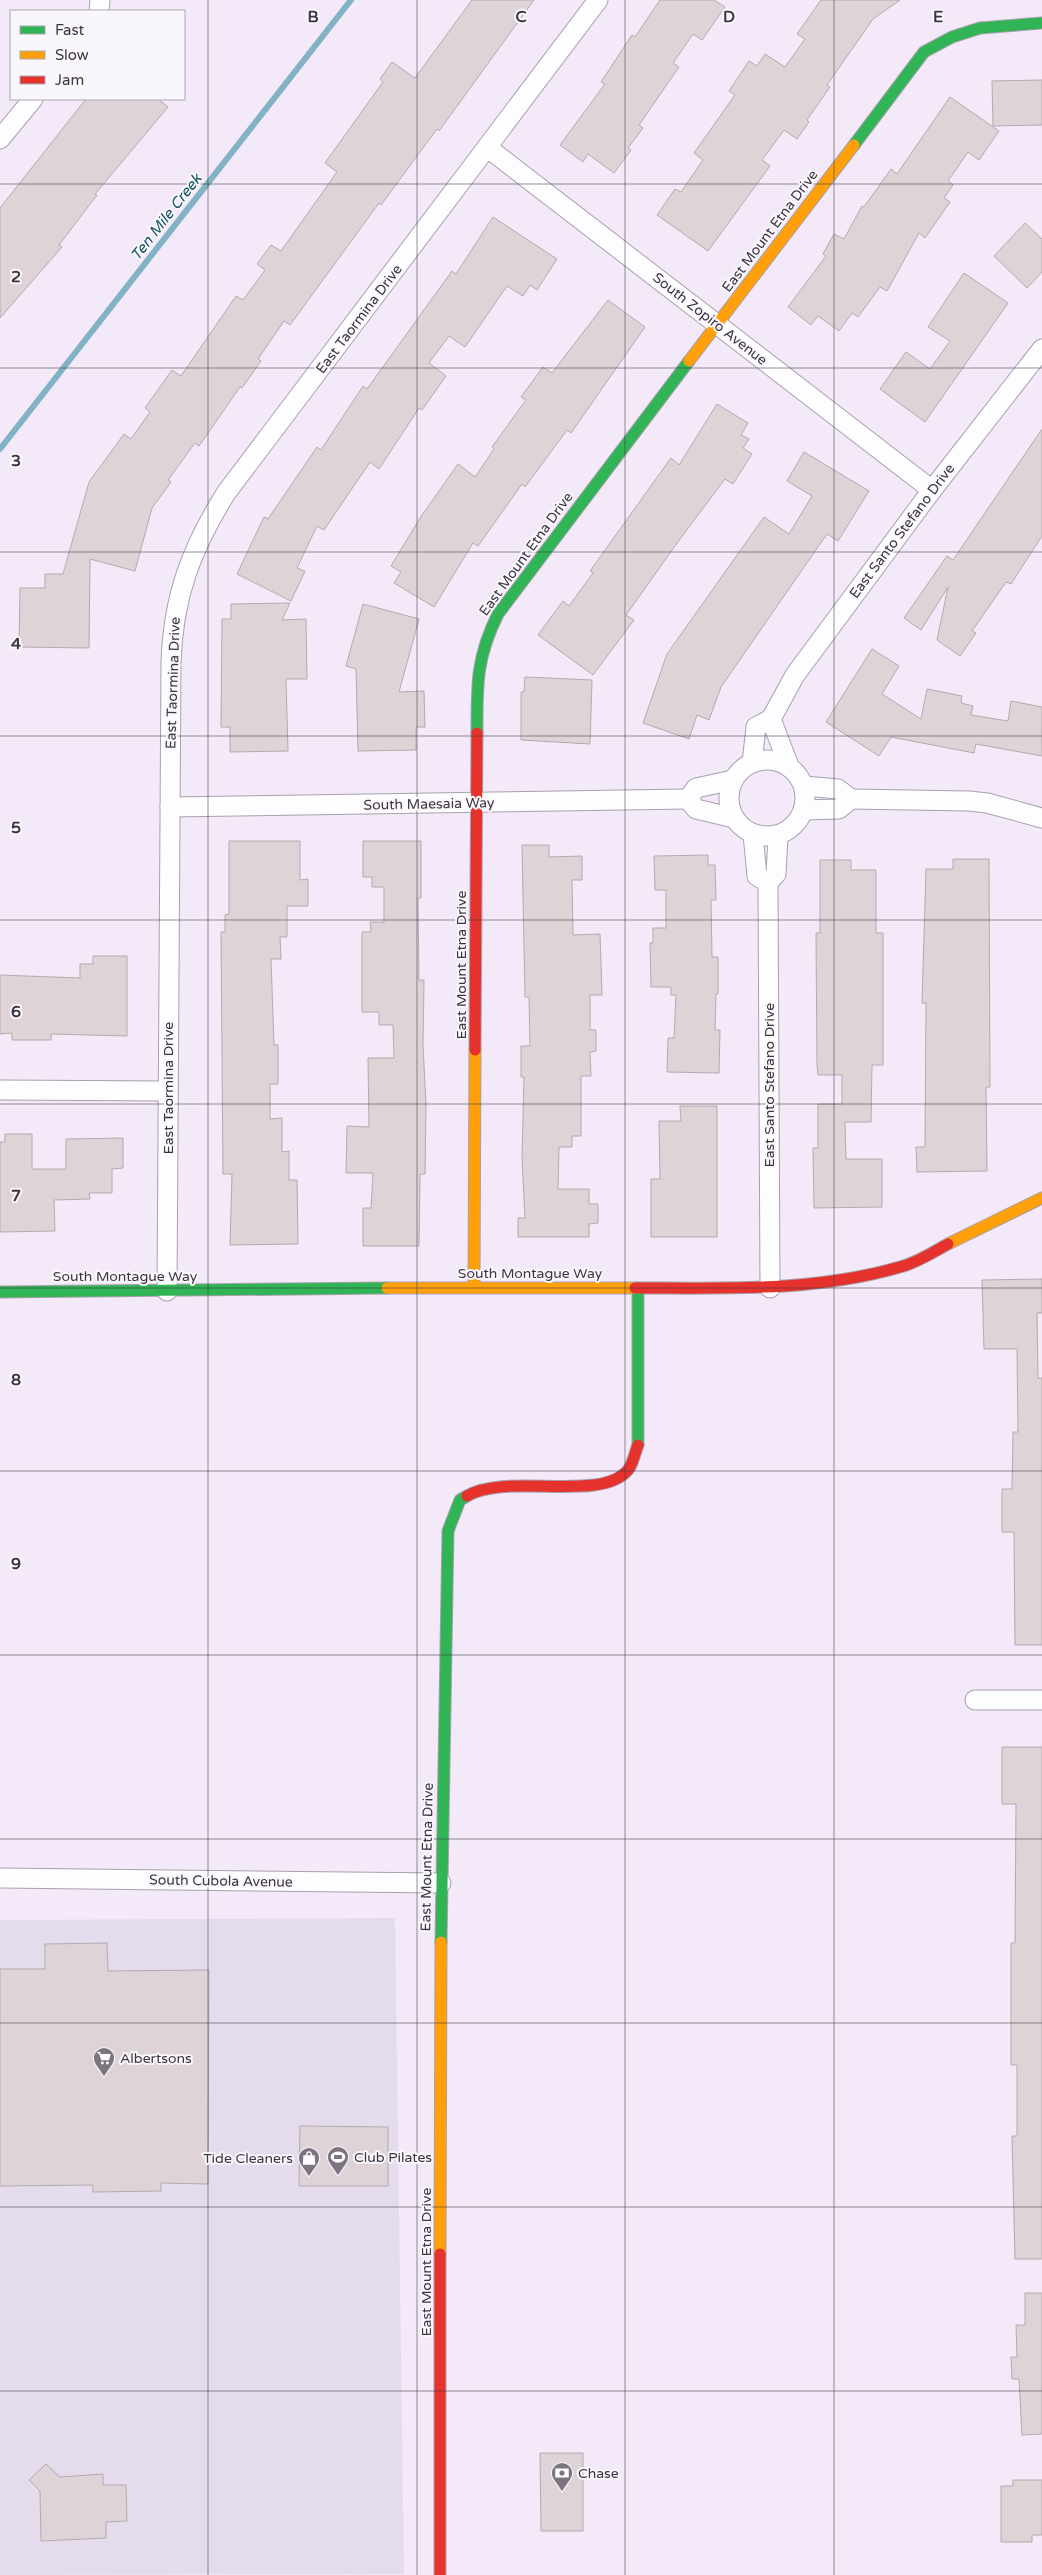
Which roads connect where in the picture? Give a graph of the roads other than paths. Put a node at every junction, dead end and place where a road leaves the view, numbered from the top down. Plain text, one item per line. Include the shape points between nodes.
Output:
1 (598, 0) edge
2 (1042, 23) edge
3 (33, 100) edge
4 (0, 139) edge
5 (488, 148) junction
6 (717, 325) junction
7 (1042, 349) edge
8 (932, 490) junction
9 (771, 719) junction
10 (752, 763) junction
11 (789, 766) junction
12 (733, 780) junction
13 (804, 786) junction
14 (688, 799) junction
15 (851, 799) junction
16 (477, 803) junction
17 (170, 807) junction
18 (804, 810) junction
19 (734, 818) junction
20 (1042, 818) edge
21 (753, 834) junction
22 (778, 836) junction
23 (768, 883) junction
24 (0, 1090) edge
25 (168, 1091) junction
26 (1042, 1198) edge
27 (474, 1287) junction
28 (638, 1288) junction
29 (770, 1288) junction
30 (167, 1291) junction
31 (0, 1292) edge
32 (974, 1700) dead end
33 (1042, 1700) edge
34 (0, 1878) edge
35 (441, 1883) junction
36 (440, 2575) edge

1 - 5 street, East Taormina Drive
2 - 6 street, East Mount Etna Drive via 1007,23 961,32 924,52
3 - 4 street
5 - 6 street, South Zopiro Avenue
5 - 17 street, East Taormina Drive via 226,493 195,547 176,603 172,632
6 - 8 street, South Zopiro Avenue
6 - 16 street, East Mount Etna Drive via 498,614 477,663
7 - 8 street, East Santo Stefano Drive
8 - 9 street, East Santo Stefano Drive via 795,675
9 - 10 street, East Santo Stefano Drive via 756,727
9 - 11 street
10 - 11 street via 777,761
10 - 12 street
11 - 13 street
12 - 14 street via 696,788
12 - 19 street via 730,799
13 - 15 street via 838,789
13 - 18 street
14 - 16 street, South Maesaia Way
14 - 19 street via 696,809
15 - 18 street via 839,809
15 - 20 street via 969,801
16 - 17 street, South Maesaia Way
16 - 27 street, East Mount Etna Drive
17 - 25 street, East Taormina Drive
18 - 22 street via 790,830
19 - 21 street
21 - 22 street
21 - 23 street via 757,876
22 - 23 street, East Santo Stefano Drive via 776,874
23 - 29 street, East Santo Stefano Drive
24 - 25 street
25 - 30 street, East Taormina Drive
26 - 29 street, South Montague Way via 902,1267 847,1279
27 - 28 street, South Montague Way
27 - 30 street, South Montague Way
28 - 29 street, South Montague Way
28 - 35 street, East Mount Etna Drive via 638,1444 628,1470 609,1482 589,1486 493,1486 460,1500 453,1515 448,1531
30 - 31 street, South Montague Way
32 - 33 street
34 - 35 street, South Cubola Avenue
35 - 36 street, East Mount Etna Drive

